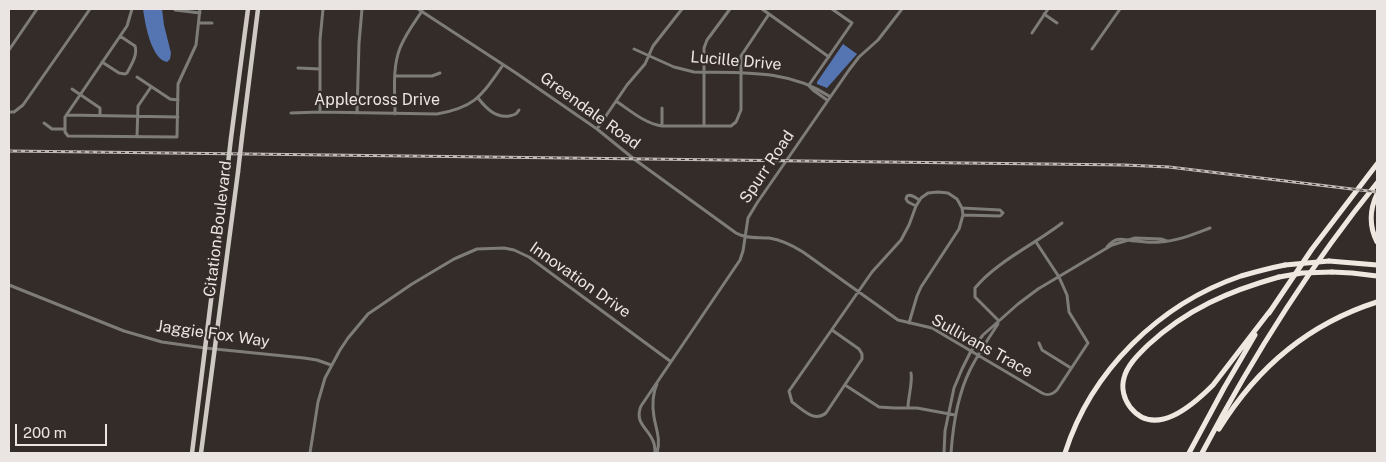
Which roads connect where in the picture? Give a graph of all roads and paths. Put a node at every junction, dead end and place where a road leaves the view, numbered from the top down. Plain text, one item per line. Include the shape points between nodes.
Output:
1 (37, 9) edge
2 (90, 9) edge
3 (132, 9) edge
4 (248, 9) edge
5 (258, 9) edge
6 (323, 9) edge
7 (362, 9) edge
8 (682, 9) edge
9 (730, 9) edge
10 (762, 9) edge
11 (832, 9) edge
12 (902, 9) edge
13 (1048, 9) edge
14 (1120, 9) edge
15 (175, 10) dead end
16 (420, 10) edge
17 (200, 11) edge
18 (769, 14) junction
19 (1044, 14) junction
20 (199, 23) junction
21 (212, 23) dead end
22 (1057, 23) dead end
23 (1032, 33) dead end
24 (120, 36) junction
25 (634, 49) dead end
26 (1092, 49) dead end
27 (9, 50) edge
28 (649, 56) junction
29 (829, 57) junction
30 (102, 62) junction
31 (503, 65) junction
32 (298, 68) dead end
33 (320, 69) junction
34 (440, 73) dead end
35 (704, 73) junction
36 (741, 74) junction
37 (396, 76) junction
38 (136, 77) dead end
39 (809, 85) junction
40 (151, 87) junction
41 (72, 89) dead end
42 (81, 94) junction
43 (478, 98) junction
44 (828, 98) junction
45 (178, 100) junction
46 (616, 101) junction
47 (662, 108) dead end
48 (519, 110) dead end
49 (9, 112) edge
50 (320, 112) junction
51 (291, 113) dead end
52 (357, 113) junction
53 (395, 114) junction
54 (67, 115) junction
55 (100, 116) junction
56 (137, 116) junction
57 (178, 117) junction
58 (44, 123) dead end
59 (662, 126) junction
60 (704, 126) junction
61 (64, 129) junction
62 (597, 129) junction
63 (137, 137) junction
64 (1377, 164) edge
65 (1377, 183) edge
66 (1377, 194) edge
67 (919, 200) junction
68 (916, 206) junction
69 (962, 208) junction
70 (963, 215) junction
71 (1062, 223) dead end
72 (1210, 228) dead end
73 (745, 236) junction
74 (1036, 242) junction
75 (1377, 242) edge
76 (1377, 265) edge
77 (1377, 276) edge
78 (1059, 277) junction
79 (9, 285) edge
80 (858, 293) junction
81 (1377, 302) edge
82 (1270, 311) junction
83 (999, 321) junction
84 (909, 323) junction
85 (832, 330) junction
86 (1039, 343) dead end
87 (205, 348) junction
88 (215, 349) junction
89 (972, 352) junction
90 (978, 355) junction
91 (670, 361) junction
92 (332, 365) junction
93 (1071, 368) junction
94 (911, 373) dead end
95 (660, 377) junction
96 (845, 385) junction
97 (908, 407) junction
98 (948, 414) junction
99 (955, 415) junction
100 (192, 453) edge
101 (201, 453) edge
102 (310, 453) edge
103 (656, 453) edge
104 (944, 453) edge
105 (951, 453) edge
106 (1065, 453) edge
107 (1189, 453) edge
108 (1203, 453) edge

1 - 27 street
2 - 49 street via 23,105
3 - 24 street
4 - 87 main road, Citation Boulevard, bridge
5 - 88 main road, Citation Boulevard, bridge
6 - 33 street
7 - 52 street
8 - 28 street
9 - 35 street via 707,40
10 - 18 street
11 - 29 street via 852,23
12 - 44 street, Spurr Road
13 - 19 street
14 - 26 street
15 - 17 street
16 - 31 street, Greendale Road
16 - 37 street via 400,48
17 - 20 street
18 - 29 street
18 - 36 street via 741,56
19 - 22 street
19 - 23 street
20 - 21 street
20 - 45 street via 196,45 178,84
24 - 30 street
24 - 30 street via 137,49 127,73 119,73
25 - 28 street, Lucille Drive
28 - 35 street, Lucille Drive via 683,70
28 - 46 street
29 - 39 street
30 - 42 street
31 - 43 street, Applecross Drive
31 - 62 street, Greendale Road
32 - 33 street
33 - 50 street
34 - 37 street
35 - 36 street, Lucille Drive
35 - 60 street
36 - 39 street, Lucille Drive via 781,76
36 - 60 street via 741,110 736,122 731,126
37 - 53 street
38 - 40 street
39 - 44 street, Lucille Drive
40 - 45 street
40 - 56 street via 138,106
41 - 42 street
42 - 54 street
42 - 55 street via 100,108
43 - 48 street via 499,116 514,115
43 - 53 street, Applecross Drive via 449,112
44 - 73 street, Spurr Road via 752,210
45 - 57 street
46 - 59 street via 646,122
46 - 62 street
47 - 59 street
50 - 51 street, Applecross Drive
50 - 52 street, Applecross Drive
52 - 53 street, Applecross Drive
54 - 55 street
54 - 61 street
55 - 56 street
56 - 57 street
56 - 63 street
57 - 63 street via 178,137
58 - 61 street
59 - 60 street
61 - 63 street via 71,136
62 - 73 street, Greendale Road via 682,194
64 - 82 highway via 1312,249
65 - 108 highway via 1280,318
66 - 75 highway via 1370,217
67 - 68 street
67 - 68 street via 907,196 908,202
67 - 69 street via 928,194 948,193 958,199
68 - 80 street via 901,240
69 - 70 street
69 - 70 street via 1002,212 1000,216
70 - 84 street via 960,229 919,292
71 - 74 street
72 - 78 street via 1167,241 1129,240 1117,243
73 - 80 street, Sullivans Trace via 775,239 792,245
73 - 91 street, Spurr Road via 740,260
74 - 78 street, Sullivans Trace
74 - 83 street via 1007,260 975,288 975,297
76 - 106 highway, bridge via 1329,261 1285,265 1241,276 1177,308 1150,328 1102,380 1080,416
77 - 82 highway, bridge via 1302,273 1239,289 1202,306 1170,326 1130,365 1123,378 1125,401 1140,416 1150,420 1161,420 1181,412 1213,385
78 - 83 street via 1038,289
78 - 93 street, Sullivans Trace via 1067,295 1069,312 1088,343
79 - 87 street, Jaggie Fox Way via 124,331 162,342
80 - 84 street, Sullivans Trace via 898,320
80 - 85 street
81 - 108 highway via 1312,332 1274,360 1243,394
82 - 107 highway
83 - 89 street via 983,335
83 - 90 street
84 - 89 street, Sullivans Trace via 932,328
85 - 96 street via 862,354
85 - 96 street via 789,391 790,397 792,402 818,418 826,413
86 - 93 street via 1042,350
87 - 88 street, Jaggie Fox Way
87 - 100 main road, Citation Boulevard
88 - 92 street, Jaggie Fox Way via 304,358
88 - 101 main road, Citation Boulevard
89 - 90 street, Sullivans Trace
89 - 98 street via 954,388
90 - 93 street, Sullivans Trace via 1046,395 1054,394
90 - 99 street
91 - 92 street, Innovation Drive via 529,257 504,248 477,249 412,284 368,314
91 - 95 street, Spurr Road
92 - 102 street, Innovation Drive via 318,402
94 - 97 street
95 - 103 street, Spurr Road via 652,401 659,439
95 - 103 street, Spurr Road via 639,417
96 - 97 street via 880,407
97 - 98 street
98 - 99 street
98 - 104 street
99 - 105 street

